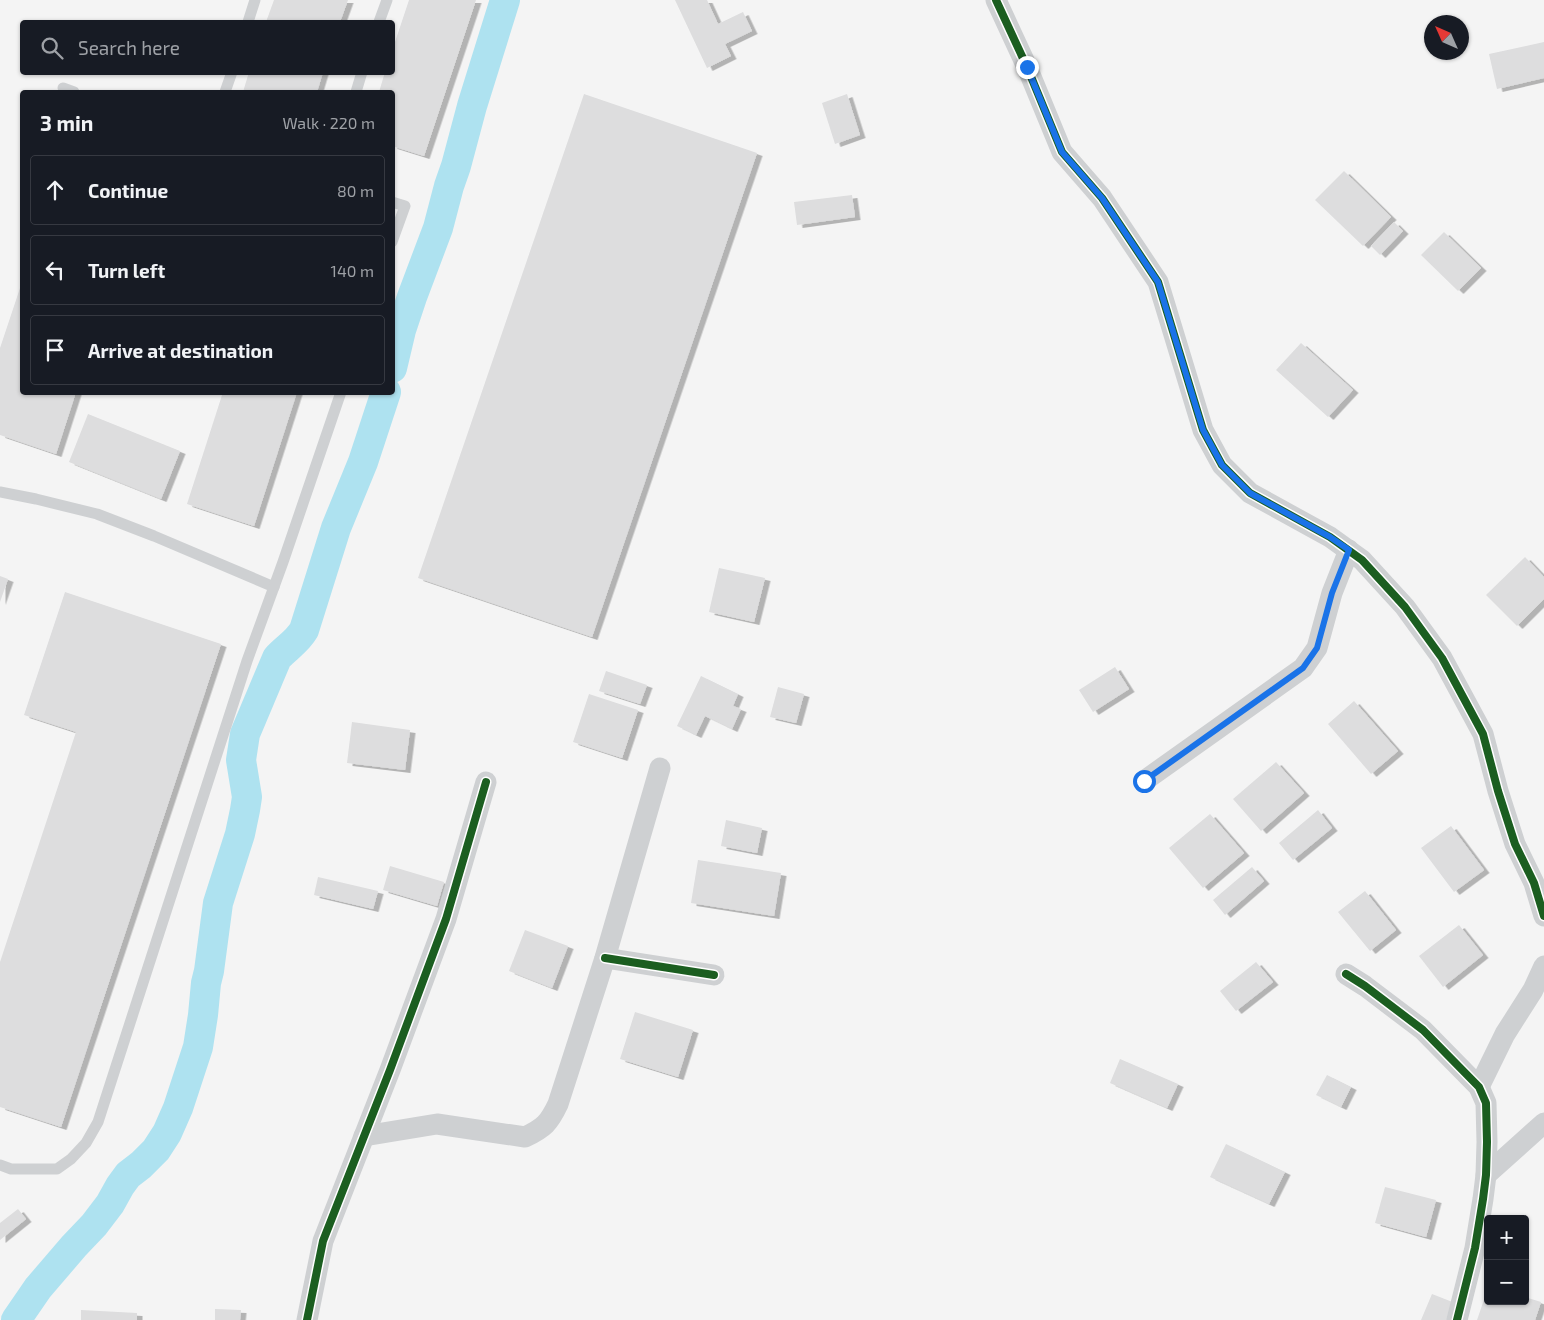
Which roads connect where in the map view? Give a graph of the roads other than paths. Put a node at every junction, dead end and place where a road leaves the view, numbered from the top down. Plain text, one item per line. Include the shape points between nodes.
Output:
1 (255, 0) edge
2 (387, 0) edge
3 (996, 0) edge
4 (249, 20) edge
5 (380, 20) edge
6 (231, 75) edge
7 (361, 75) edge
8 (63, 88) dead end
9 (68, 90) edge
10 (226, 90) edge
11 (357, 90) edge
12 (395, 203) edge
13 (395, 234) edge
14 (340, 395) edge
15 (0, 492) edge
16 (1349, 550) junction
17 (274, 587) junction
18 (660, 768) dead end
19 (1144, 781) dead end
20 (486, 782) dead end
21 (1544, 916) edge
22 (605, 958) junction
23 (1544, 966) edge
24 (1346, 974) dead end
25 (714, 975) dead end
26 (1480, 1086) junction
27 (1544, 1123) edge
28 (364, 1136) junction
29 (1544, 1140) edge
30 (0, 1165) edge
31 (1486, 1175) junction
32 (307, 1320) edge
33 (1457, 1320) edge

1 - 4 lane
2 - 5 lane
3 - 16 street via 1062,152 1102,198 1158,282 1203,430 1222,465 1250,493
6 - 10 lane
7 - 11 lane
8 - 9 lane
12 - 13 lane via 405,206
14 - 17 lane
15 - 17 lane via 79,509 119,522
16 - 19 street via 1332,593 1317,648 1303,668
16 - 21 street via 1405,607 1442,658 1484,734 1515,844 1534,883
17 - 30 lane via 98,1122 86,1144 57,1169 11,1169
18 - 22 street
20 - 28 street via 446,919
22 - 25 street
22 - 28 street via 558,1104 551,1120 538,1131 526,1137 437,1124
23 - 26 street
24 - 26 street via 1423,1030
26 - 31 street via 1486,1103
27 - 31 street
28 - 32 street via 323,1241
29 - 31 street
31 - 33 street via 1475,1248

